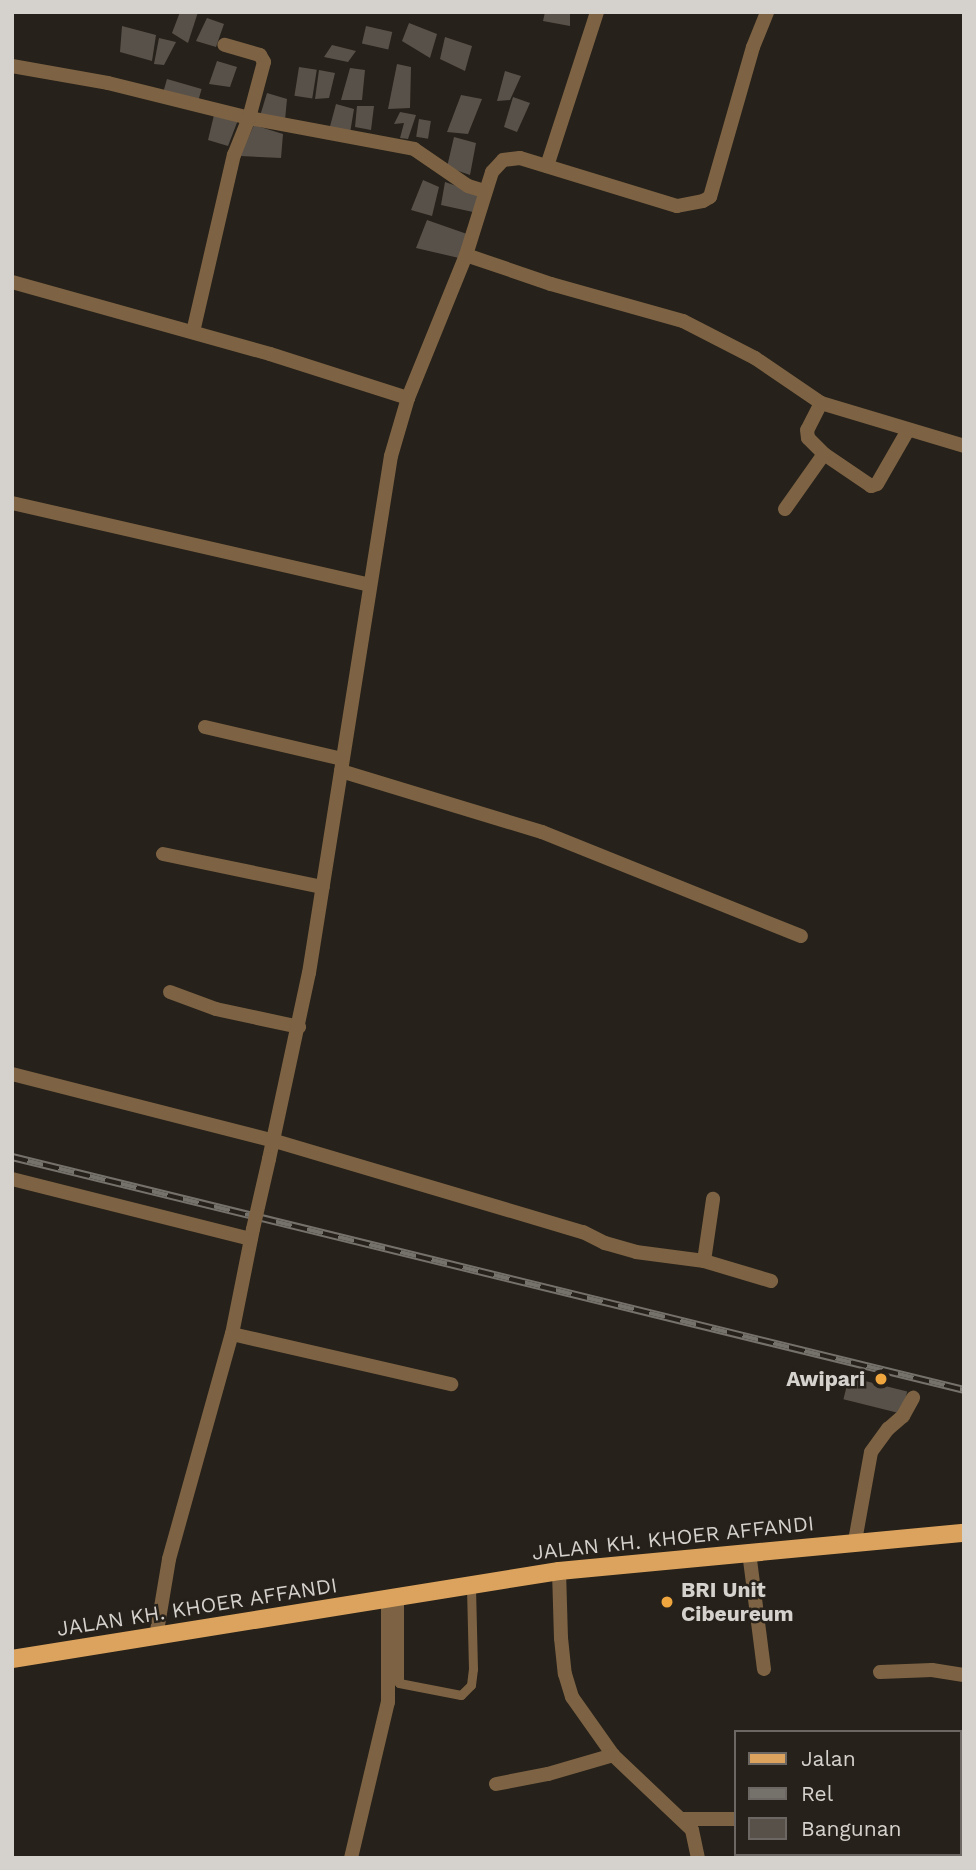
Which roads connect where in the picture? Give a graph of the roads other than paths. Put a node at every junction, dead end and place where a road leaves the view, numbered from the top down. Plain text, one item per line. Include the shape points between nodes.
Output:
1 (597, 12) edge
2 (768, 12) edge
3 (224, 45) dead end
4 (12, 66) edge
5 (249, 118) junction
6 (547, 166) junction
7 (484, 191) junction
8 (466, 255) junction
9 (12, 282) edge
10 (193, 332) junction
11 (408, 398) junction
12 (821, 403) junction
13 (908, 430) junction
14 (964, 446) edge
15 (824, 454) junction
16 (12, 503) edge
17 (785, 509) dead end
18 (370, 585) junction
19 (205, 727) dead end
20 (342, 765) junction
21 (163, 854) dead end
22 (323, 887) junction
23 (801, 936) dead end
24 (170, 992) dead end
25 (299, 1027) junction
26 (12, 1074) edge
27 (275, 1141) junction
28 (12, 1179) edge
29 (713, 1199) dead end
30 (252, 1234) junction
31 (704, 1261) junction
32 (771, 1281) dead end
33 (232, 1334) junction
34 (451, 1384) dead end
35 (913, 1398) dead end
36 (964, 1533) edge
37 (855, 1541) junction
38 (748, 1552) junction
39 (559, 1571) junction
40 (471, 1583) junction
41 (394, 1597) junction
42 (156, 1637) junction
43 (12, 1659) edge
44 (764, 1669) dead end
45 (880, 1672) dead end
46 (964, 1675) edge
47 (613, 1755) junction
48 (496, 1784) dead end
49 (683, 1819) junction
50 (734, 1819) edge
51 (351, 1858) edge
52 (698, 1858) edge

1 - 6 street
2 - 6 street via 753,47 710,197 677,206
3 - 5 street via 264,57
4 - 5 street via 108,83
5 - 7 street via 414,149 468,186
5 - 10 street via 234,155
6 - 7 street via 520,158 503,160
7 - 8 street
8 - 11 street
8 - 12 street via 683,321 755,358
9 - 10 street
10 - 11 street
11 - 18 street via 391,456
12 - 13 street
12 - 15 street via 807,435
13 - 14 street
13 - 15 street via 874,486
15 - 17 street
16 - 18 street
18 - 20 street
19 - 20 street
20 - 22 street
20 - 23 street via 542,832
21 - 22 street
22 - 25 street
24 - 25 street via 216,1009
25 - 27 street
26 - 27 street
27 - 30 street, bridge
27 - 31 street via 583,1231 636,1252
28 - 30 street
29 - 31 street
30 - 33 street
31 - 32 street
33 - 34 street
33 - 42 street via 169,1559
35 - 37 street via 871,1452
36 - 37 main road, JALAN KH. KHOER AFFANDI
37 - 38 main road, JALAN KH. KHOER AFFANDI
38 - 39 main road, JALAN KH. KHOER AFFANDI
38 - 44 street
39 - 40 main road, JALAN KH. KHOER AFFANDI
39 - 47 street via 565,1674 572,1697
40 - 41 main road, JALAN KH. KHOER AFFANDI
40 - 41 lane via 473,1669 471,1685 461,1695 399,1683
41 - 42 main road, JALAN KH. KHOER AFFANDI
41 - 51 street via 387,1702
42 - 43 main road, JALAN KH. KHOER AFFANDI
45 - 46 street via 932,1670
47 - 48 street
47 - 49 street
49 - 50 street
49 - 52 street via 695,1838

